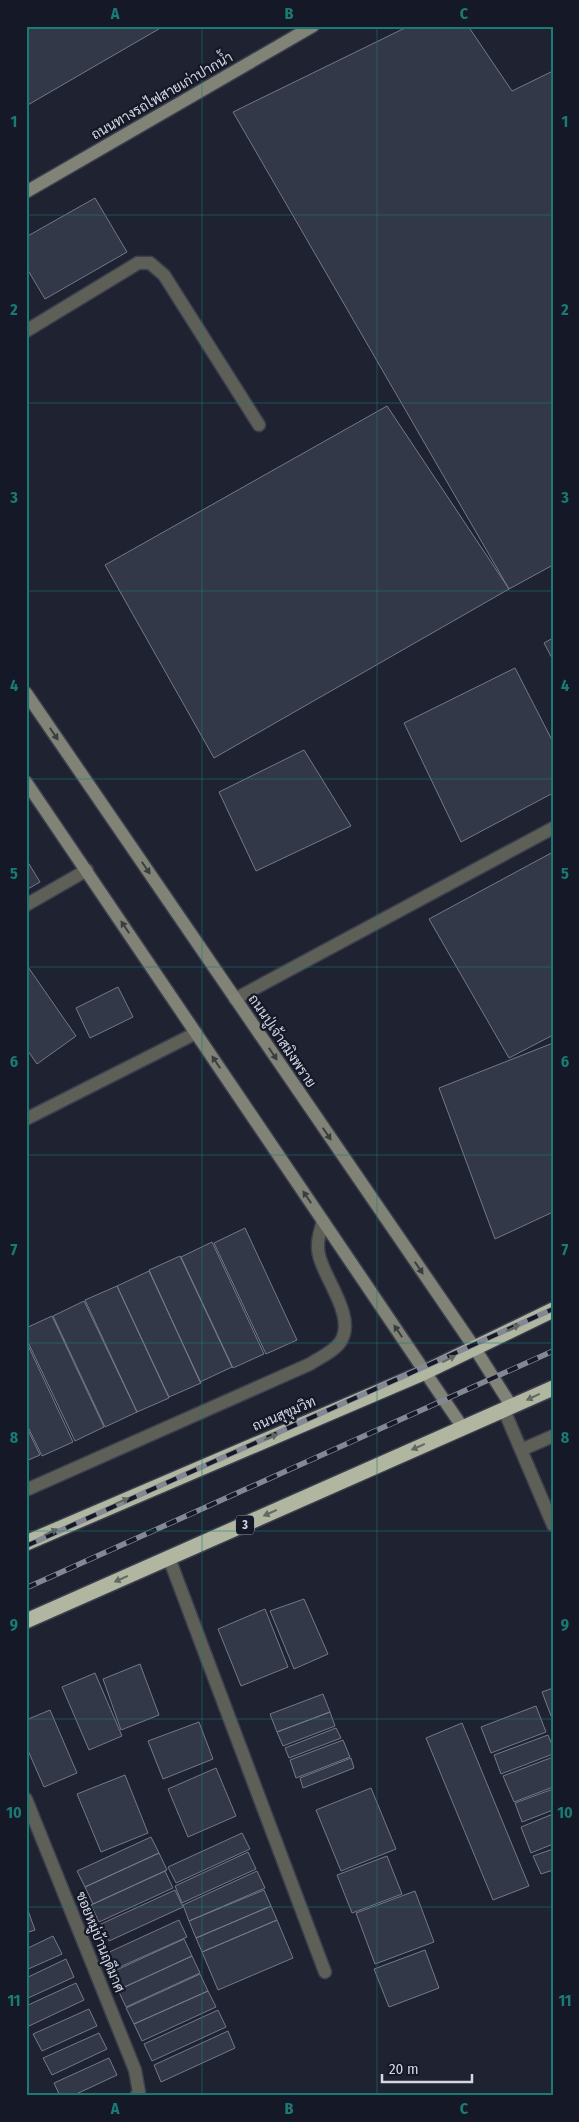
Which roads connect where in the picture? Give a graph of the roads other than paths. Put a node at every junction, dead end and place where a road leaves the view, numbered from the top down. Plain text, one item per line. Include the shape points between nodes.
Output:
1 (314, 26) edge
2 (26, 192) edge
3 (26, 331) edge
4 (259, 425) dead end
5 (26, 693) edge
6 (26, 782) edge
7 (553, 828) edge
8 (87, 870) junction
9 (26, 905) edge
10 (236, 999) junction
11 (196, 1033) junction
12 (26, 1120) edge
13 (323, 1221) junction
14 (553, 1310) edge
15 (474, 1347) junction
16 (425, 1372) junction
17 (553, 1388) edge
18 (508, 1408) junction
19 (463, 1428) junction
20 (553, 1436) edge
21 (521, 1450) junction
22 (26, 1490) edge
23 (553, 1525) edge
24 (26, 1543) edge
25 (169, 1558) junction
26 (26, 1621) edge
27 (26, 1799) edge
28 (324, 1972) dead end
29 (136, 2096) edge

1 - 2 main road, ถนนทางรถไฟสายเก่าปากน้ำ
3 - 4 street via 138,263 150,263 164,275
5 -> 10 main road, ถนนปู่เจ้าสมิงพราย
6 - 8 main road
7 - 10 street
8 - 9 street
11 -> 8 main road
10 -> 15 main road, ถนนปู่เจ้าสมิงพราย
11 - 12 street
13 -> 11 main road
16 -> 13 main road
13 - 22 street via 318,1239 319,1255 343,1316 345,1326 340,1342 310,1364
15 -> 14 highway, ถนนสุขุมวิท
16 -> 15 highway, ถนนสุขุมวิท
15 - 18 main road, ถนนปู่เจ้าสมิงพราย
16 - 19 main road
24 -> 16 highway, ถนนสุขุมวิท
17 -> 18 highway, 3
18 - 19 highway, 3
18 - 21 street
19 -> 25 highway, 3
20 - 21 street
21 - 23 street
25 -> 26 highway, 3
25 - 28 street
27 - 29 street, ซอยหมู่บ้านฤดีมาศ via 136,2070 139,2092

